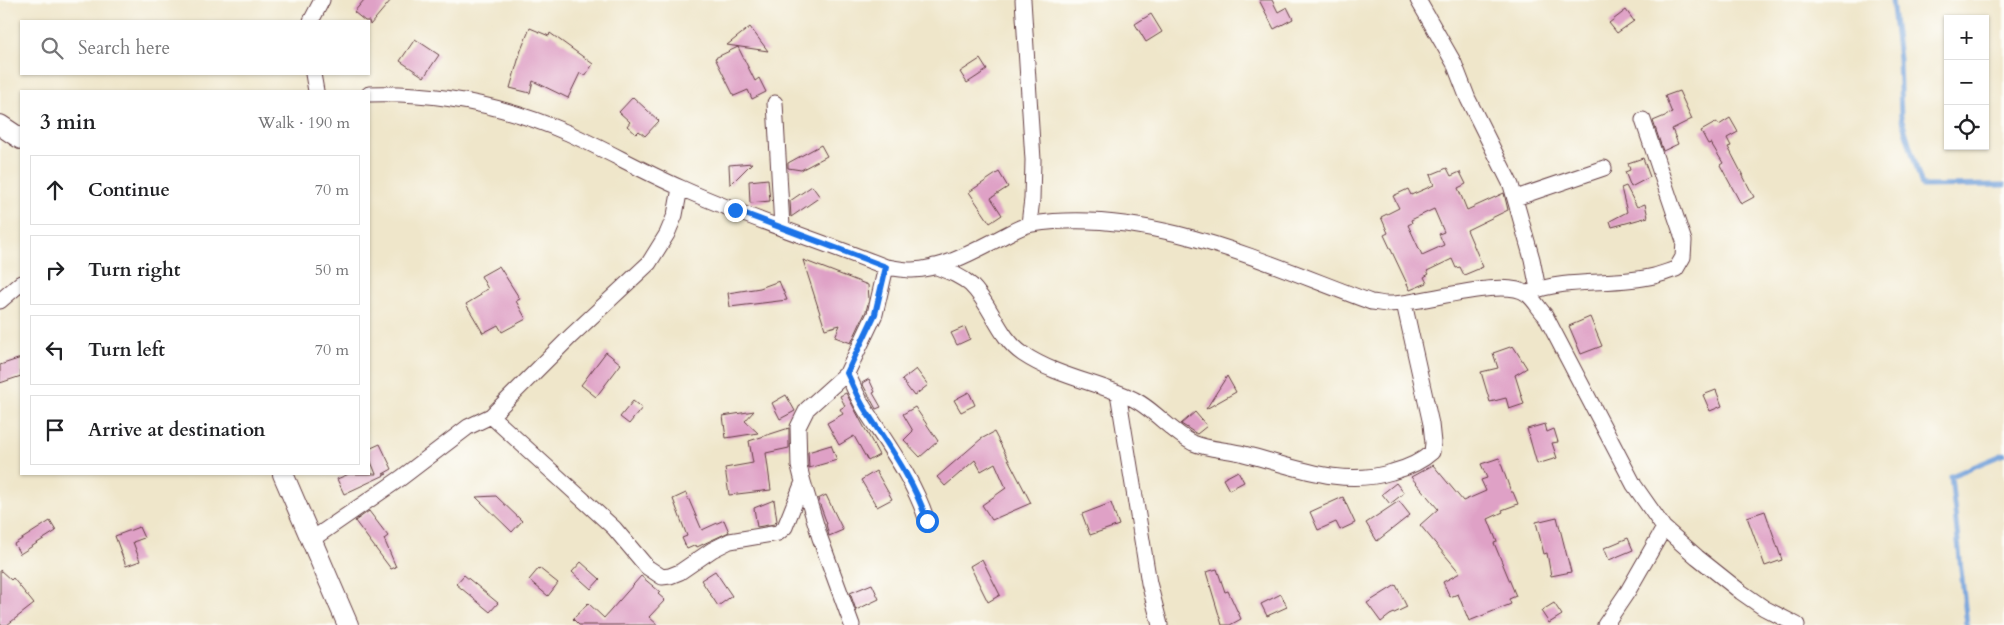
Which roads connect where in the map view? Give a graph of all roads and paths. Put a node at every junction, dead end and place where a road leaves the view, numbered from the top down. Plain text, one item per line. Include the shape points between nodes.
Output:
1 (322, 0) edge
2 (1023, 0) edge
3 (1418, 0) edge
4 (312, 20) edge
5 (313, 75) edge
6 (316, 90) edge
7 (370, 94) edge
8 (775, 103) dead end
9 (1643, 120) dead end
10 (0, 125) edge
11 (20, 138) edge
12 (1604, 168) dead end
13 (680, 188) junction
14 (1516, 198) junction
15 (1029, 224) junction
16 (782, 227) junction
17 (934, 266) junction
18 (886, 267) junction
19 (20, 284) edge
20 (1532, 292) junction
21 (0, 301) edge
22 (1404, 302) junction
23 (847, 373) junction
24 (1118, 393) junction
25 (491, 416) junction
26 (284, 475) edge
27 (803, 482) junction
28 (927, 521) dead end
29 (1664, 528) junction
30 (311, 540) junction
31 (1607, 624) edge
32 (348, 625) edge
33 (852, 625) edge
34 (1160, 625) edge
35 (1797, 625) edge

1 - 4 street
2 - 15 street via 1033,160
3 - 14 street via 1454,63
5 - 6 street
7 - 13 street via 455,100 524,116 569,134
8 - 16 street
9 - 20 street via 1684,241 1683,258 1676,269 1653,276 1564,285
10 - 11 street
12 - 14 street
13 - 16 street
13 - 25 street via 675,215 649,263
14 - 20 street via 1532,259
15 - 17 street via 971,253
15 - 22 street via 1113,222 1140,227 1236,251 1371,302
16 - 18 street
17 - 18 street via 912,270
17 - 24 street via 955,274 972,286 1004,336 1021,353 1048,369
18 - 23 street via 875,314
19 - 21 street
20 - 22 street via 1486,289
20 - 29 street via 1634,485
22 - 24 street via 1433,443 1432,452 1410,467 1358,479 1325,476 1243,453 1194,444 1133,399
23 - 27 street via 808,409 798,427 799,466
23 - 28 street via 864,409 910,478
24 - 34 street via 1149,583
25 - 27 street via 614,528 647,567 662,577 680,572 730,541 778,533 785,527
25 - 30 street via 468,426
26 - 30 street
27 - 33 street
29 - 31 street
29 - 35 street via 1741,592
30 - 32 street

